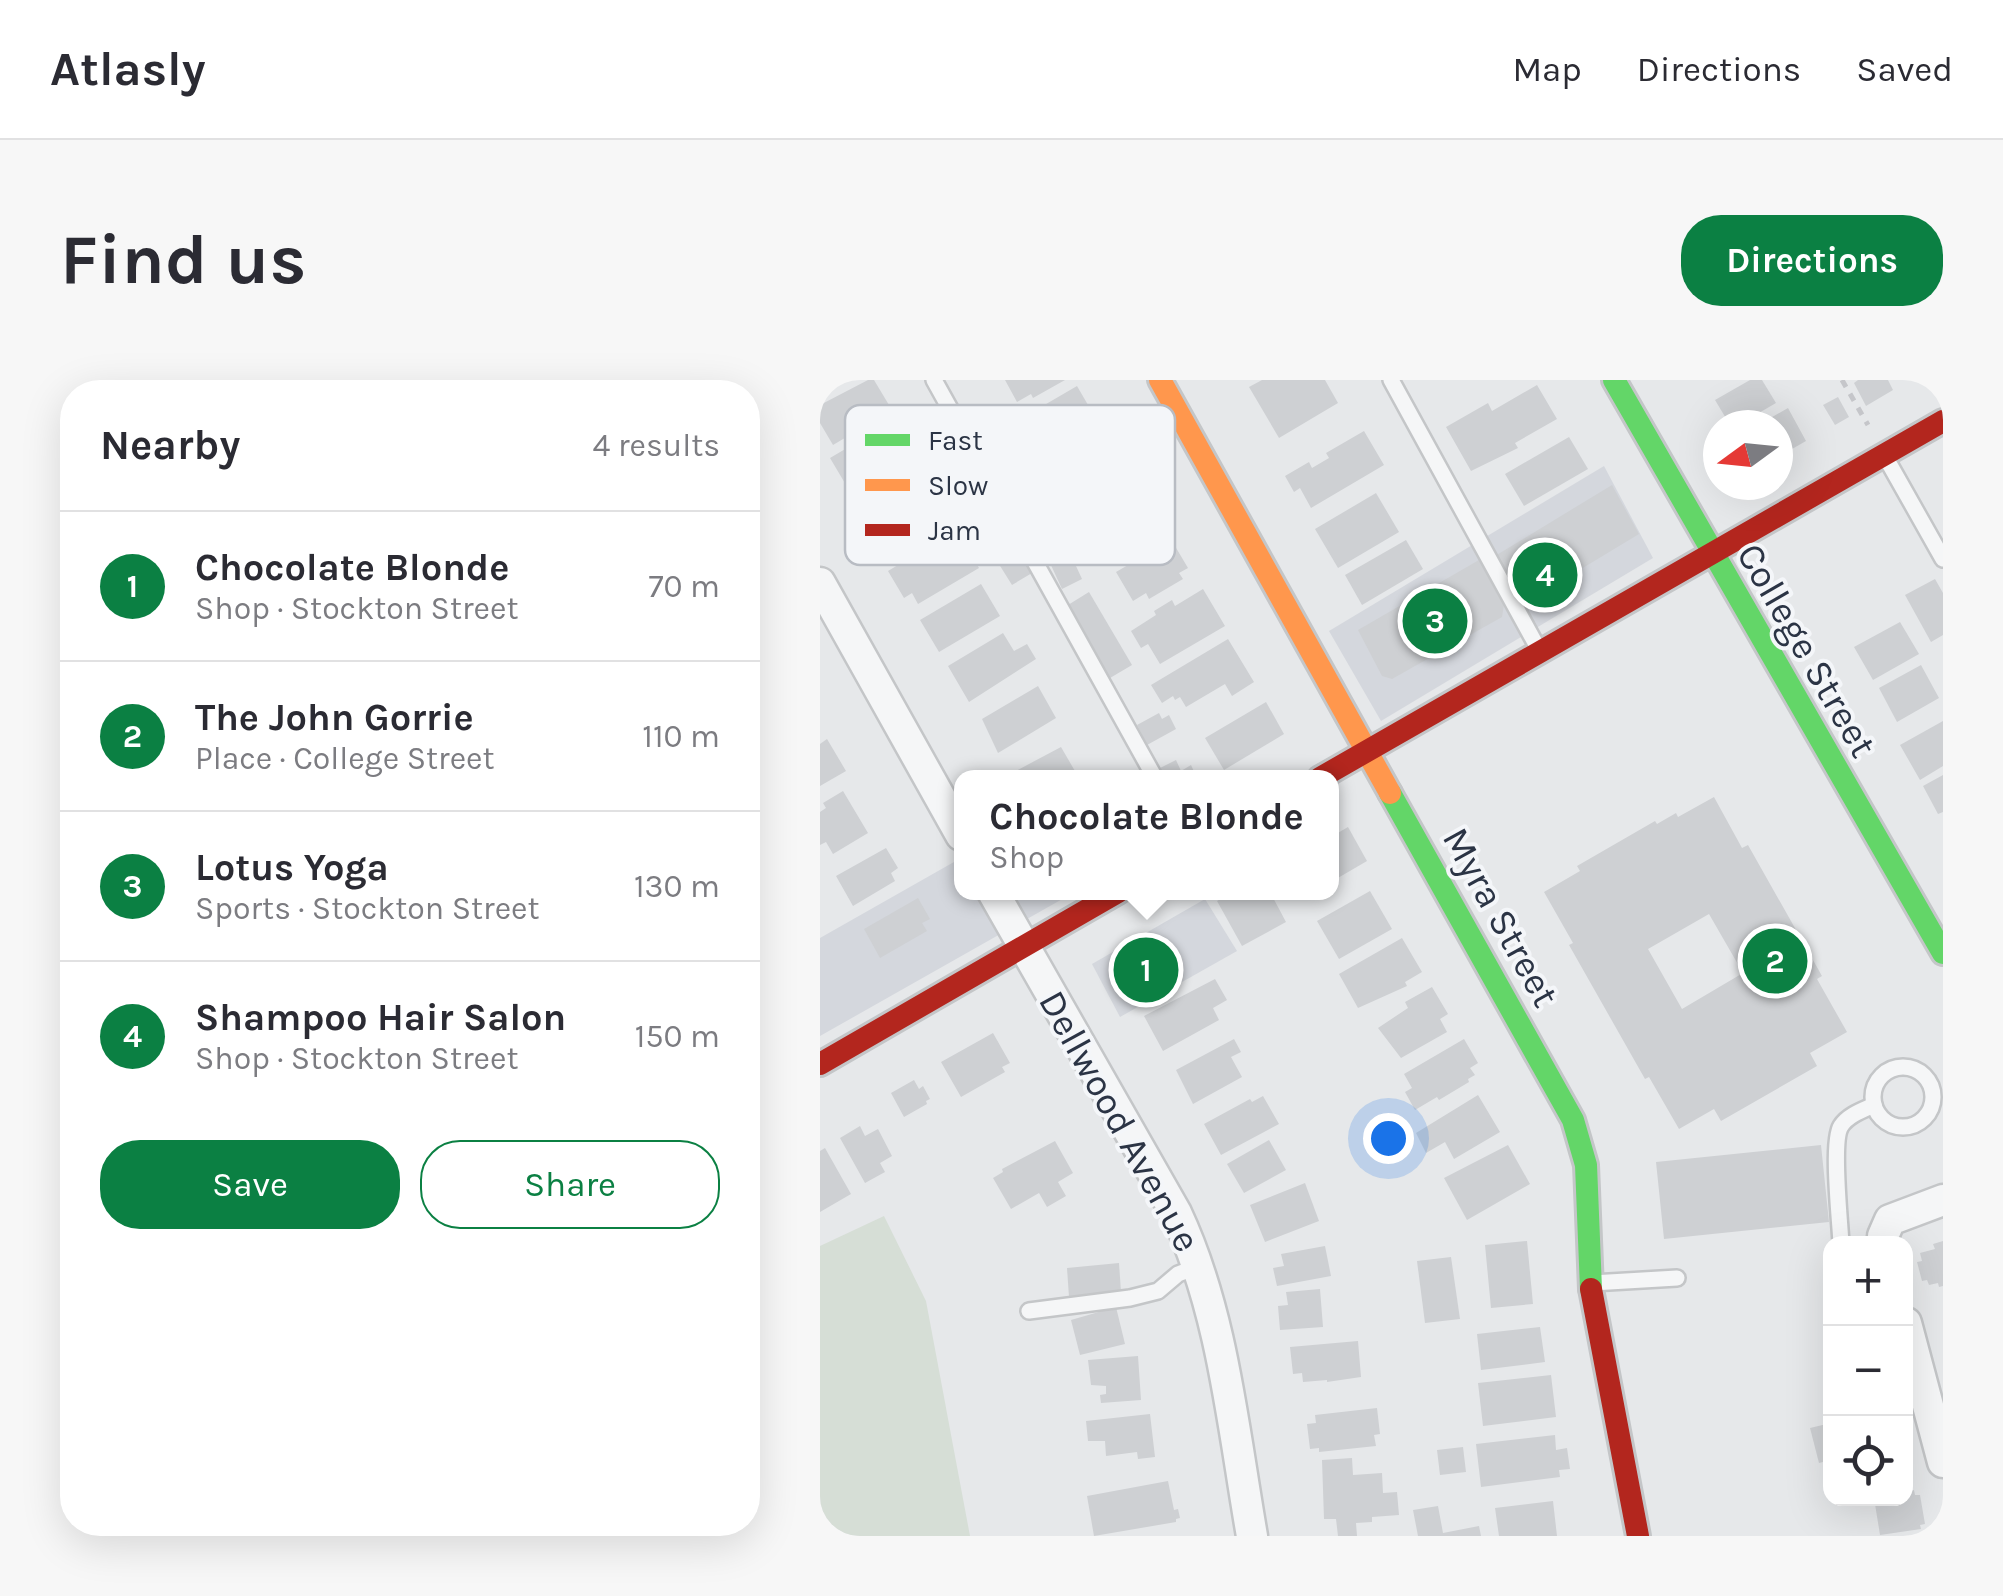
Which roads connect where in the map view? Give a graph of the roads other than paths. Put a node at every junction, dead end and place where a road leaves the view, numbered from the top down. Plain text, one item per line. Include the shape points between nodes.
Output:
1 (934, 380) edge
2 (1160, 380) edge
3 (1392, 380) edge
4 (1614, 380) edge
5 (948, 405) edge
6 (1174, 405) edge
7 (1175, 407) edge
8 (1943, 420) edge
9 (1884, 454) junction
10 (1711, 554) junction
11 (1943, 559) edge
12 (1037, 565) edge
13 (820, 583) edge
14 (1540, 652) junction
15 (1368, 750) junction
16 (1151, 770) edge
17 (1334, 770) edge
18 (954, 822) edge
19 (998, 900) edge
20 (1104, 900) edge
21 (1024, 946) junction
22 (1943, 953) edge
23 (820, 1064) edge
24 (1937, 1081) edge
25 (1874, 1105) junction
26 (1943, 1200) edge
27 (1887, 1232) edge
28 (1841, 1236) edge
29 (1199, 1266) junction
30 (1678, 1278) dead end
31 (1590, 1283) junction
32 (1029, 1311) dead end
33 (1907, 1326) edge
34 (1943, 1462) edge
35 (1252, 1536) edge
36 (1638, 1536) edge

1 - 5 lane
2 - 6 street, Myra Street
3 - 14 lane
4 - 10 street, College Street
7 - 15 street, Myra Street
8 - 9 street
9 - 10 street
9 - 11 lane
10 - 14 street
10 - 22 street, College Street
12 - 16 lane
13 - 18 street
14 - 15 street
15 - 17 street
15 - 31 street, Myra Street via 1574,1120 1586,1165
19 - 21 street, Dellwood Avenue
20 - 21 street
21 - 23 street
21 - 29 street, Dellwood Avenue via 1176,1213
24 - 25 lane via 1898,1068 1881,1077
24 - 25 lane via 1933,1104 1914,1126 1894,1126
25 - 28 lane via 1840,1127
26 - 27 street
29 - 32 lane via 1158,1291
29 - 35 street, Dellwood Avenue
30 - 31 lane
31 - 36 street, Myra Street
33 - 34 street

